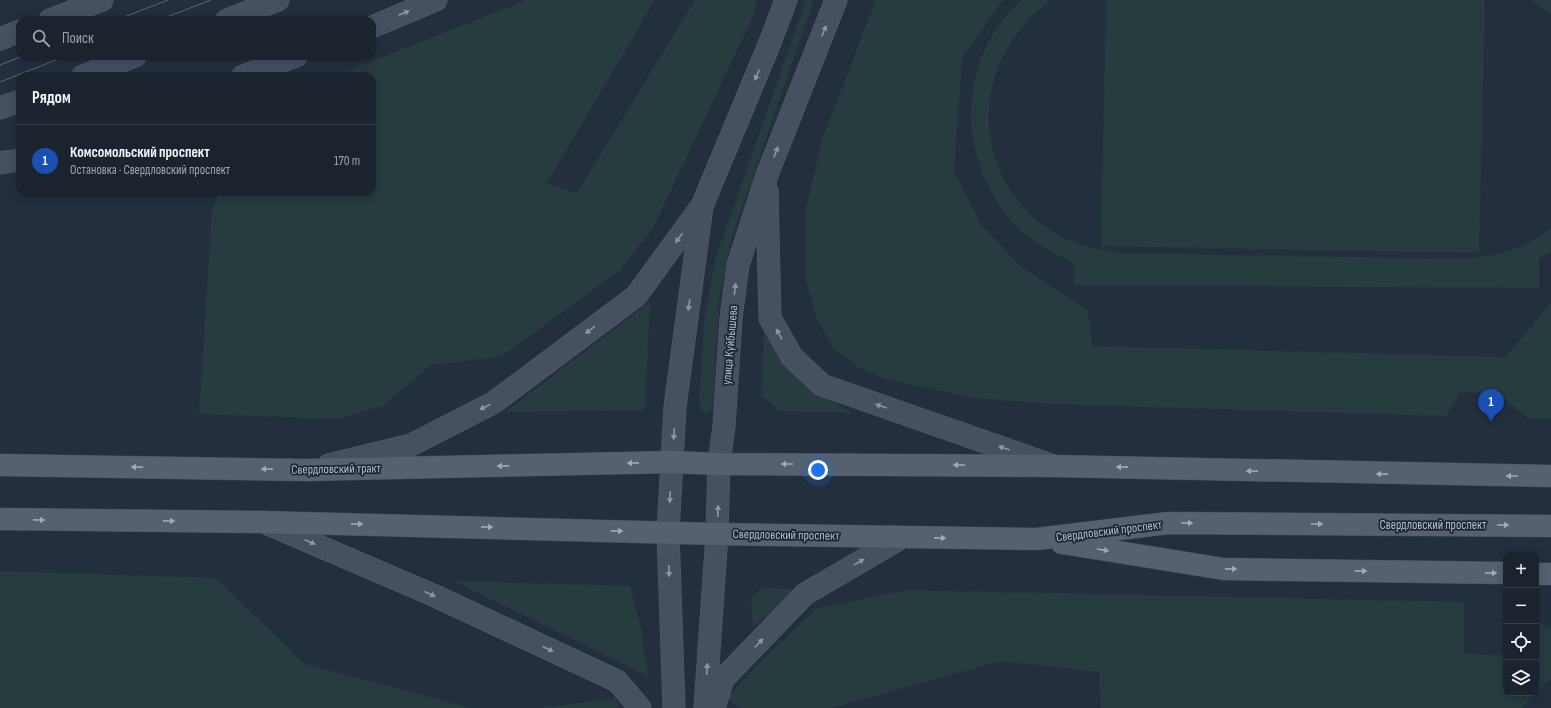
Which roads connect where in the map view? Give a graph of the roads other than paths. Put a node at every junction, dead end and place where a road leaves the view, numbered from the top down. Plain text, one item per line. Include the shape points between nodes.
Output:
1 (102, 0) edge
2 (278, 0) edge
3 (436, 0) edge
4 (774, 0) edge
5 (786, 0) edge
6 (836, 0) edge
7 (60, 16) edge
8 (238, 16) edge
9 (376, 25) edge
10 (16, 33) edge
11 (0, 39) edge
12 (769, 45) junction
13 (125, 60) edge
14 (285, 60) edge
15 (93, 72) edge
16 (254, 72) edge
17 (16, 102) edge
18 (0, 108) edge
19 (16, 161) edge
20 (0, 163) edge
21 (767, 176) junction
22 (702, 206) junction
23 (672, 462) junction
24 (719, 464) junction
25 (0, 465) edge
26 (1054, 466) junction
27 (306, 470) junction
28 (1551, 476) edge
29 (0, 519) edge
30 (262, 522) junction
31 (1551, 526) edge
32 (668, 532) junction
33 (717, 534) junction
34 (901, 538) junction
35 (1037, 539) junction
36 (1503, 573) edge
37 (1539, 574) edge
38 (1551, 574) edge
39 (640, 708) edge
40 (674, 708) edge
41 (705, 708) edge
42 (714, 708) edge

1 - 7 main road
2 - 8 main road
9 -> 3 main road
4 - 12 main road
5 - 12 main road
21 -> 6 main road, улица Куйбышева
10 - 11 main road
12 -> 22 main road
13 - 15 main road
14 - 16 main road
17 - 18 main road
19 - 20 main road
24 -> 21 main road, улица Куйбышева via 738,265
26 -> 21 main road via 822,385 792,357 770,318
22 -> 23 main road via 675,407
22 -> 27 main road via 636,296 493,403 411,445
23 - 24 main road
23 -> 27 main road, Свердловский тракт
23 -> 32 main road
26 -> 24 main road
33 -> 24 main road, улица Куйбышева
27 -> 25 main road, Свердловский тракт
28 -> 26 main road
29 -> 30 main road
30 -> 32 main road
30 -> 39 main road via 433,595 617,681
35 -> 31 main road, Свердловский проспект via 1168,523
32 - 33 main road, Свердловский проспект
32 -> 40 main road
33 - 34 main road, Свердловский проспект
41 -> 33 main road, улица Куйбышева
34 -> 35 main road, Свердловский проспект
42 -> 34 main road via 723,679 805,594
35 -> 36 main road via 1224,569
37 - 38 main road

